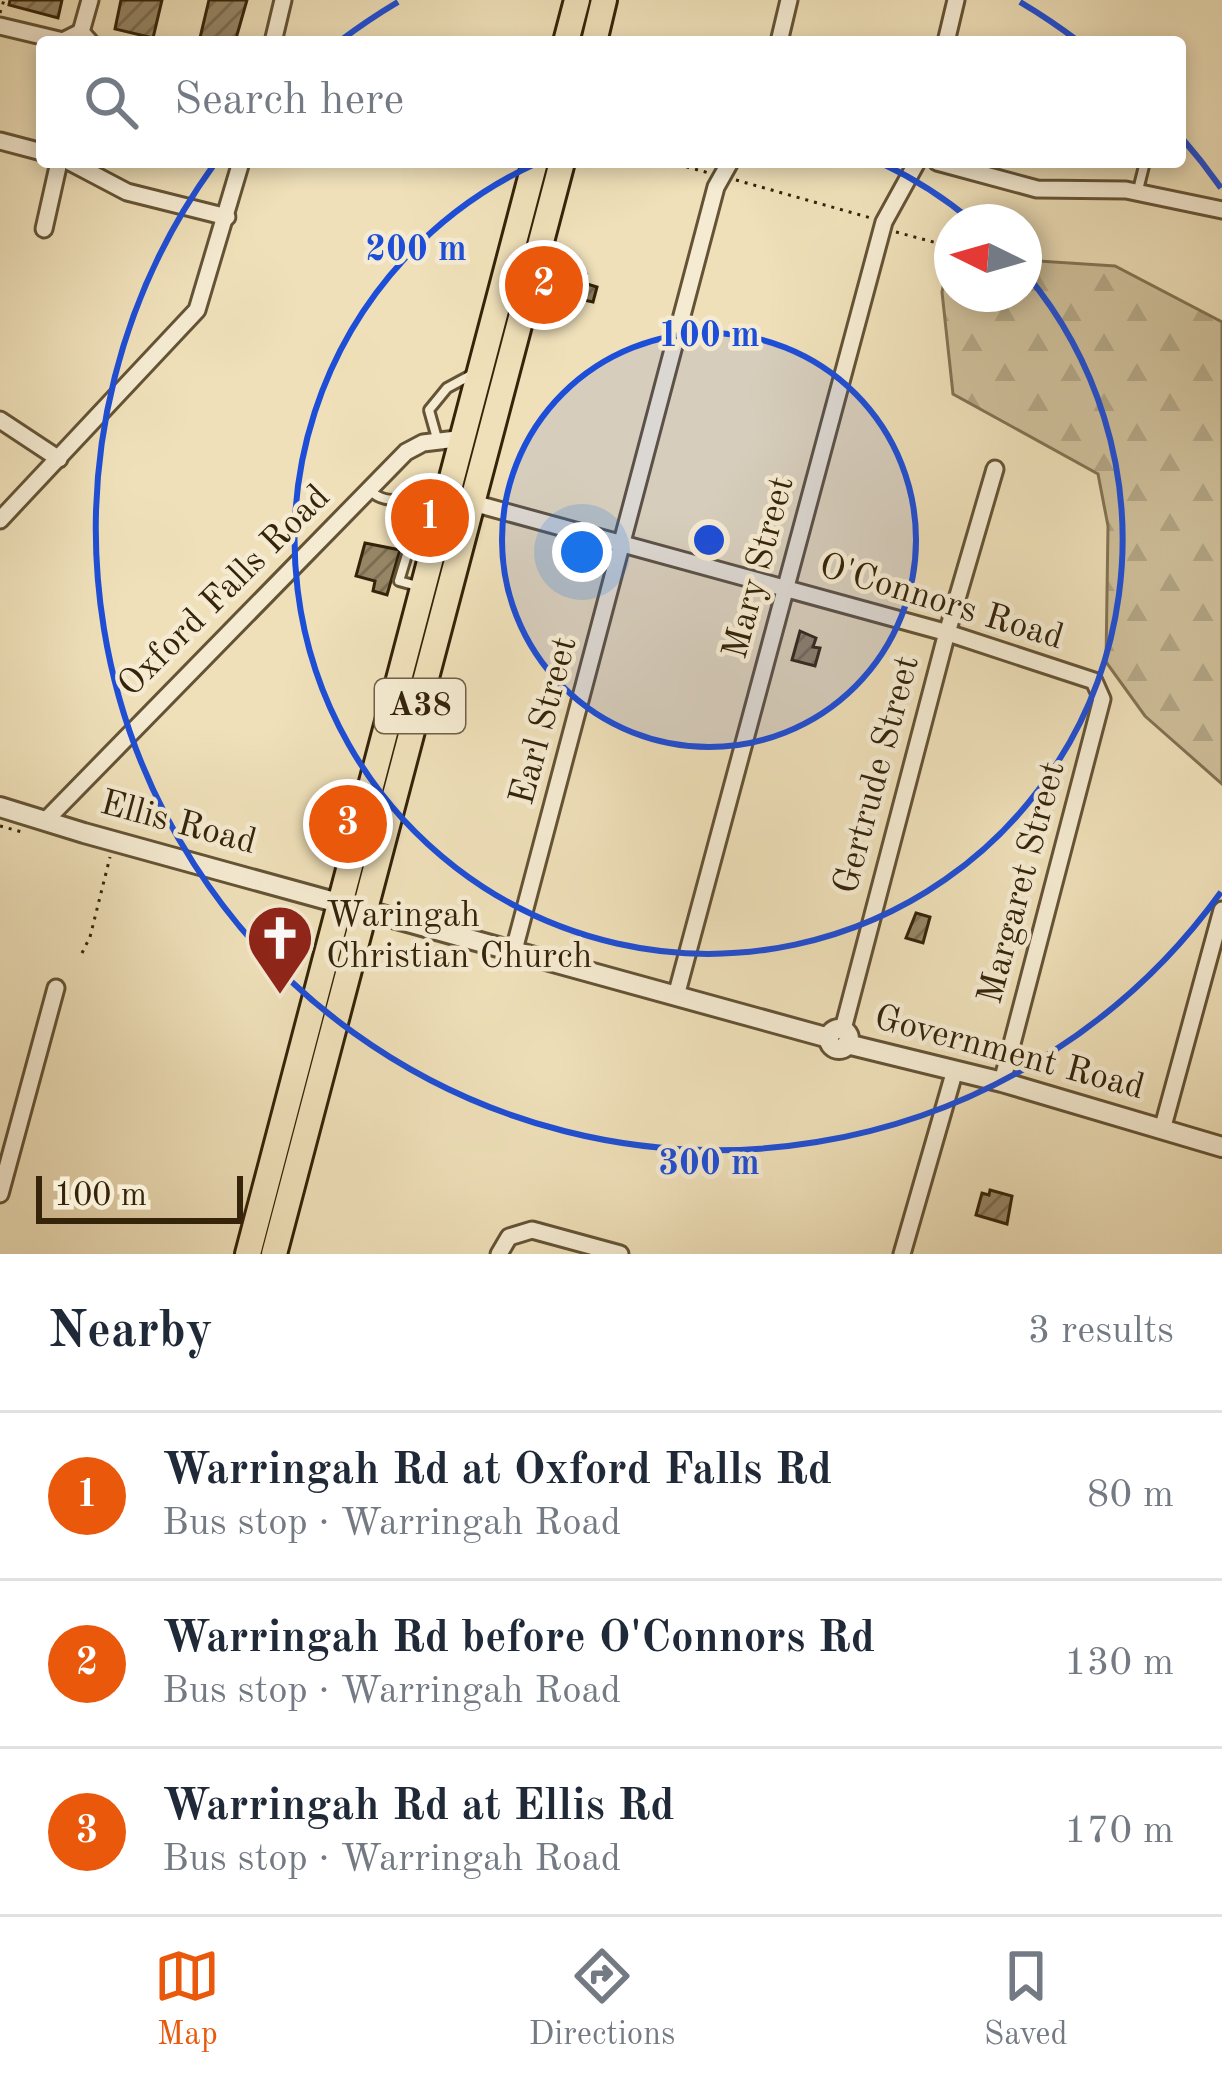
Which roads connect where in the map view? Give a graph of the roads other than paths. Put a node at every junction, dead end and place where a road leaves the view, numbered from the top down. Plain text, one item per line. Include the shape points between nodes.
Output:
1 (89, 0) edge
2 (284, 0) edge
3 (577, 0) edge
4 (604, 0) edge
5 (789, 0) edge
6 (956, 0) edge
7 (0, 26) edge
8 (42, 36) edge
9 (85, 36) edge
10 (275, 36) edge
11 (568, 36) edge
12 (595, 36) edge
13 (780, 36) edge
14 (947, 36) edge
15 (0, 141) edge
16 (36, 150) edge
17 (58, 168) edge
18 (81, 168) edge
19 (239, 168) edge
20 (533, 168) edge
21 (560, 168) edge
22 (914, 168) edge
23 (960, 168) edge
24 (1143, 168) edge
25 (725, 169) edge
26 (1138, 191) junction
27 (1222, 210) edge
28 (226, 217) junction
29 (44, 229) dead end
30 (481, 374) junction
31 (0, 420) edge
32 (464, 438) junction
33 (438, 442) junction
34 (59, 459) junction
35 (995, 469) dead end
36 (369, 489) junction
37 (473, 502) junction
38 (0, 520) edge
39 (411, 538) junction
40 (436, 544) junction
41 (623, 545) junction
42 (785, 587) junction
43 (424, 588) junction
44 (948, 633) junction
45 (1102, 699) joint
46 (0, 807) edge
47 (46, 820) junction
48 (353, 906) junction
49 (1222, 910) edge
50 (514, 950) junction
51 (56, 988) dead end
52 (676, 996) junction
53 (840, 1037) junction
54 (955, 1070) junction
55 (1002, 1082) junction
56 (1162, 1130) junction
57 (1222, 1147) edge
58 (0, 1194) edge
59 (248, 1254) edge
60 (274, 1254) edge
61 (499, 1254) edge
62 (620, 1254) edge
63 (902, 1254) edge

1 - 9 street
2 - 10 street
3 - 11 highway
4 - 12 highway
5 - 13 street
6 - 14 street
7 - 8 street
15 - 16 street
17 - 29 street
18 - 28 street via 127,192
19 - 28 street
20 - 30 highway, A38
21 - 37 highway, A38
22 - 42 street, Mary Street via 883,225
23 - 26 street via 1037,189
24 - 26 lane
25 - 41 street, Earl Street
26 - 27 street
28 - 34 street via 197,310
30 - 32 highway, A38
30 - 33 lane via 447,388 429,410
31 - 34 street
32 - 33 street, Oxford Falls Road
32 - 40 highway, A38
33 - 36 street, Oxford Falls Road via 406,452
34 - 38 street
35 - 44 street, Gertrude Street
36 - 39 lane via 392,501 423,502
36 - 47 street, Oxford Falls Road
37 - 41 street, O'Connors Road
37 - 48 highway, A38
39 - 40 lane
39 - 43 lane via 399,581
40 - 43 highway, A38
41 - 42 street, O'Connors Road
41 - 50 street, Earl Street
42 - 44 street, O'Connors Road
42 - 52 street, Mary Street
43 - 48 highway, A38
44 - 45 street, O'Connors Road via 1094,681
44 - 53 street, Gertrude Street
45 - 55 street, Margaret Street
46 - 47 street, Ellis Road
47 - 48 street, Ellis Road
48 - 50 street, Government Road
48 - 59 highway, A38
48 - 60 highway, A38
49 - 56 street
50 - 52 street, Government Road
51 - 58 street
52 - 53 street, Government Road
53 - 54 street, Government Road
54 - 55 street, Government Road
54 - 63 street
55 - 56 street, Government Road
56 - 57 street, Government Road
61 - 62 street via 509,1237 532,1230

